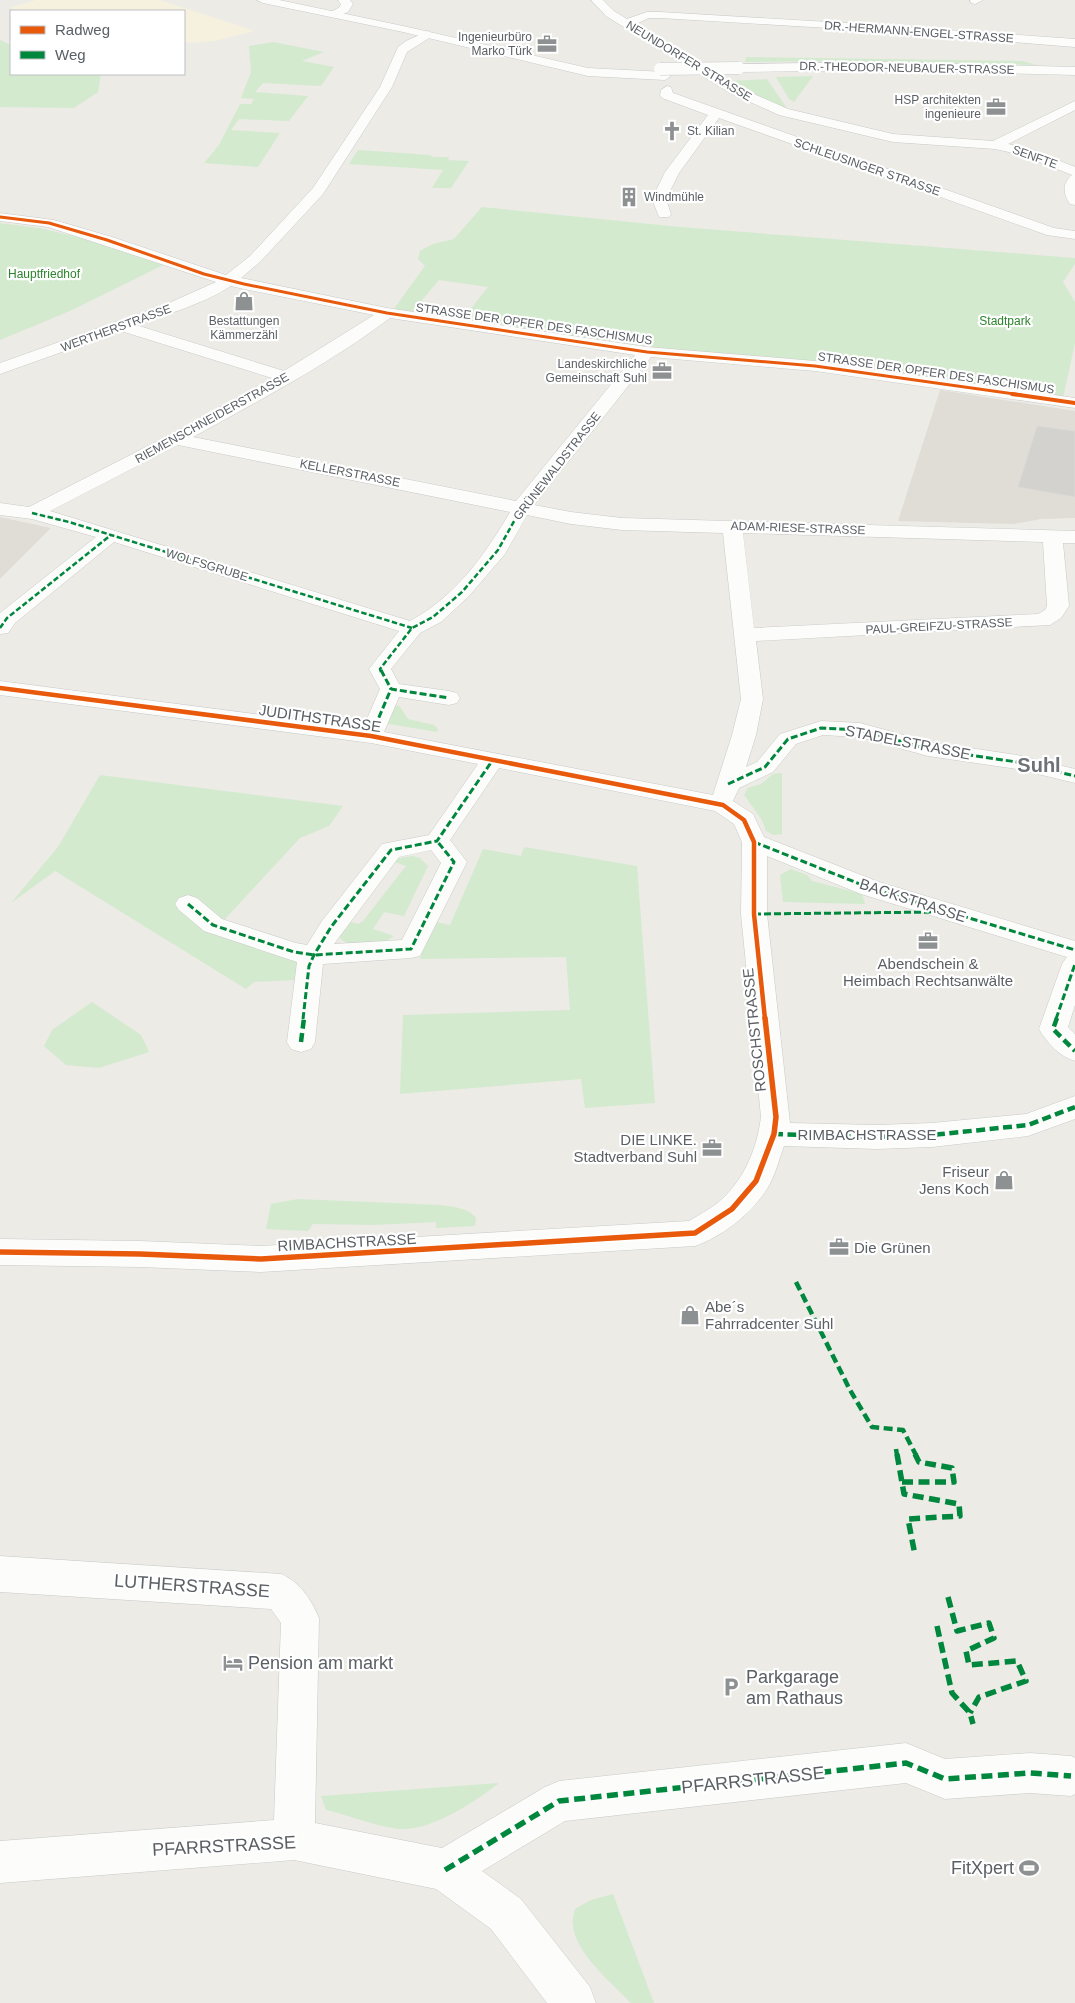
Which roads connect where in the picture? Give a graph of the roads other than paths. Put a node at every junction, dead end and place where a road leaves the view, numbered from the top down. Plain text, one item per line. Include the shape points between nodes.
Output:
1 (263, 0) edge
2 (344, 0) edge
3 (597, 0) edge
4 (768, 9) dead end
5 (335, 14) junction
6 (763, 22) junction
7 (627, 23) junction
8 (428, 35) junction
9 (1075, 43) edge
10 (741, 71) junction
11 (1075, 71) edge
12 (664, 78) junction
13 (1075, 80) edge
14 (1075, 105) edge
15 (716, 113) junction
16 (995, 145) junction
17 (1075, 172) edge
18 (1075, 180) edge
19 (1075, 201) edge
20 (664, 214) dead end
21 (0, 217) edge
22 (1075, 235) edge
23 (229, 280) junction
24 (387, 312) junction
25 (121, 326) junction
26 (647, 352) junction
27 (0, 369) edge
28 (287, 377) junction
29 (1075, 403) edge
30 (178, 439) junction
31 (522, 507) junction
32 (0, 509) edge
33 (32, 513) junction
34 (732, 527) junction
35 (111, 535) junction
36 (1053, 537) junction
37 (1075, 537) edge
38 (0, 628) edge
39 (412, 628) junction
40 (744, 635) junction
41 (0, 688) edge
42 (391, 689) junction
43 (449, 698) dead end
44 (371, 736) junction
45 (492, 762) junction
46 (1075, 776) edge
47 (725, 794) junction
48 (437, 841) junction
49 (754, 842) junction
50 (188, 904) dead end
51 (1075, 950) edge
52 (314, 955) junction
53 (1075, 964) edge
54 (301, 1042) dead end
55 (1075, 1051) edge
56 (1075, 1107) edge
57 (774, 1134) junction
58 (694, 1233) joint
59 (0, 1252) edge
60 (0, 1574) edge
61 (1074, 1776) edge
62 (294, 1839) junction
63 (0, 1862) edge
64 (445, 1870) junction
65 (574, 2003) edge

1 - 5 street
2 - 5 street via 347,4 344,10
3 - 7 street, NEUNDORFER STRASSE via 613,17
4 - 6 street
5 - 8 street
6 - 7 street, DR.-HERMANN-ENGEL-STRASSE via 647,15
6 - 9 street, DR.-HERMANN-ENGEL-STRASSE
7 - 16 street, NEUNDORFER STRASSE via 716,79 784,112 892,138
8 - 12 street via 600,73
8 - 23 street, WERTHERSTRASSE via 402,50 386,87 318,191 255,259
10 - 11 street, DR.-THEODOR-NEUBAUER-STRASSE via 864,66
10 - 12 street
10 - 13 street, DR.-THEODOR-NEUBAUER-STRASSE
12 - 15 street, SCHLEUSINGER STRASSE via 666,95
14 - 16 street
15 - 20 street via 672,172 659,199
15 - 22 street, SCHLEUSINGER STRASSE via 1052,232
16 - 17 street, SENFTE via 1026,152
18 - 19 street, SENFTE via 1071,185
21 - 23 street, STRASSE DER OPFER DES FASCHISMUS via 49,223
23 - 24 street, STRASSE DER OPFER DES FASCHISMUS
23 - 25 street, WERTHERSTRASSE via 197,297
24 - 26 street, STRASSE DER OPFER DES FASCHISMUS
24 - 28 street, RIEMENSCHNEIDERSTRASSE via 360,334
25 - 27 street, WERTHERSTRASSE
25 - 28 street
26 - 29 street, STRASSE DER OPFER DES FASCHISMUS via 815,366
26 - 31 street, GRÜNEWALDSTRASSE
28 - 30 street, RIEMENSCHNEIDERSTRASSE
30 - 31 street, KELLERSTRASSE
30 - 33 street, RIEMENSCHNEIDERSTRASSE
31 - 34 street, ADAM-RIESE-STRASSE via 571,518 622,524
31 - 39 street, GRÜNEWALDSTRASSE via 498,550 462,592 433,617
32 - 33 street, WOLFSGRUBE
33 - 35 street, WOLFSGRUBE
34 - 36 street, ADAM-RIESE-STRASSE
34 - 40 street
35 - 38 street via 7,618
35 - 39 street, WOLFSGRUBE
36 - 37 street, ADAM-RIESE-STRASSE
36 - 40 street, PAUL-GREIFZU-STRASSE via 1058,606 1054,614 1042,620
39 - 42 street, GRÜNEWALDSTRASSE via 380,668
40 - 47 street via 752,699
41 - 44 street, JUDITHSTRASSE
42 - 43 street
42 - 44 street
44 - 45 street, JUDITHSTRASSE
45 - 47 street, JUDITHSTRASSE
45 - 48 street
46 - 47 street, STADELSTRASSE via 1017,762 928,749 860,730 821,728 788,739 764,767
47 - 49 street, ROSCHSTRASSE via 744,820
48 - 52 street via 391,850
48 - 52 street via 454,862 411,950
49 - 51 street, BACKSTRASSE via 870,888
49 - 57 street, ROSCHSTRASSE via 754,914 776,1117
50 - 52 street via 213,924 294,952
52 - 54 street via 309,966
53 - 55 street via 1053,1029
56 - 57 street, RIMBACHSTRASSE via 1028,1125 932,1135
57 - 58 street, ROSCHSTRASSE via 756,1181 732,1208
58 - 59 street, RIMBACHSTRASSE via 261,1258
60 - 62 street, LUTHERSTRASSE via 281,1592 300,1618
61 - 64 street, PFARRSTRASSE via 1030,1773 945,1779 906,1764 559,1801
62 - 63 street, PFARRSTRASSE
62 - 64 street, PFARRSTRASSE
64 - 65 street, PFARRSTRASSE via 506,1914

